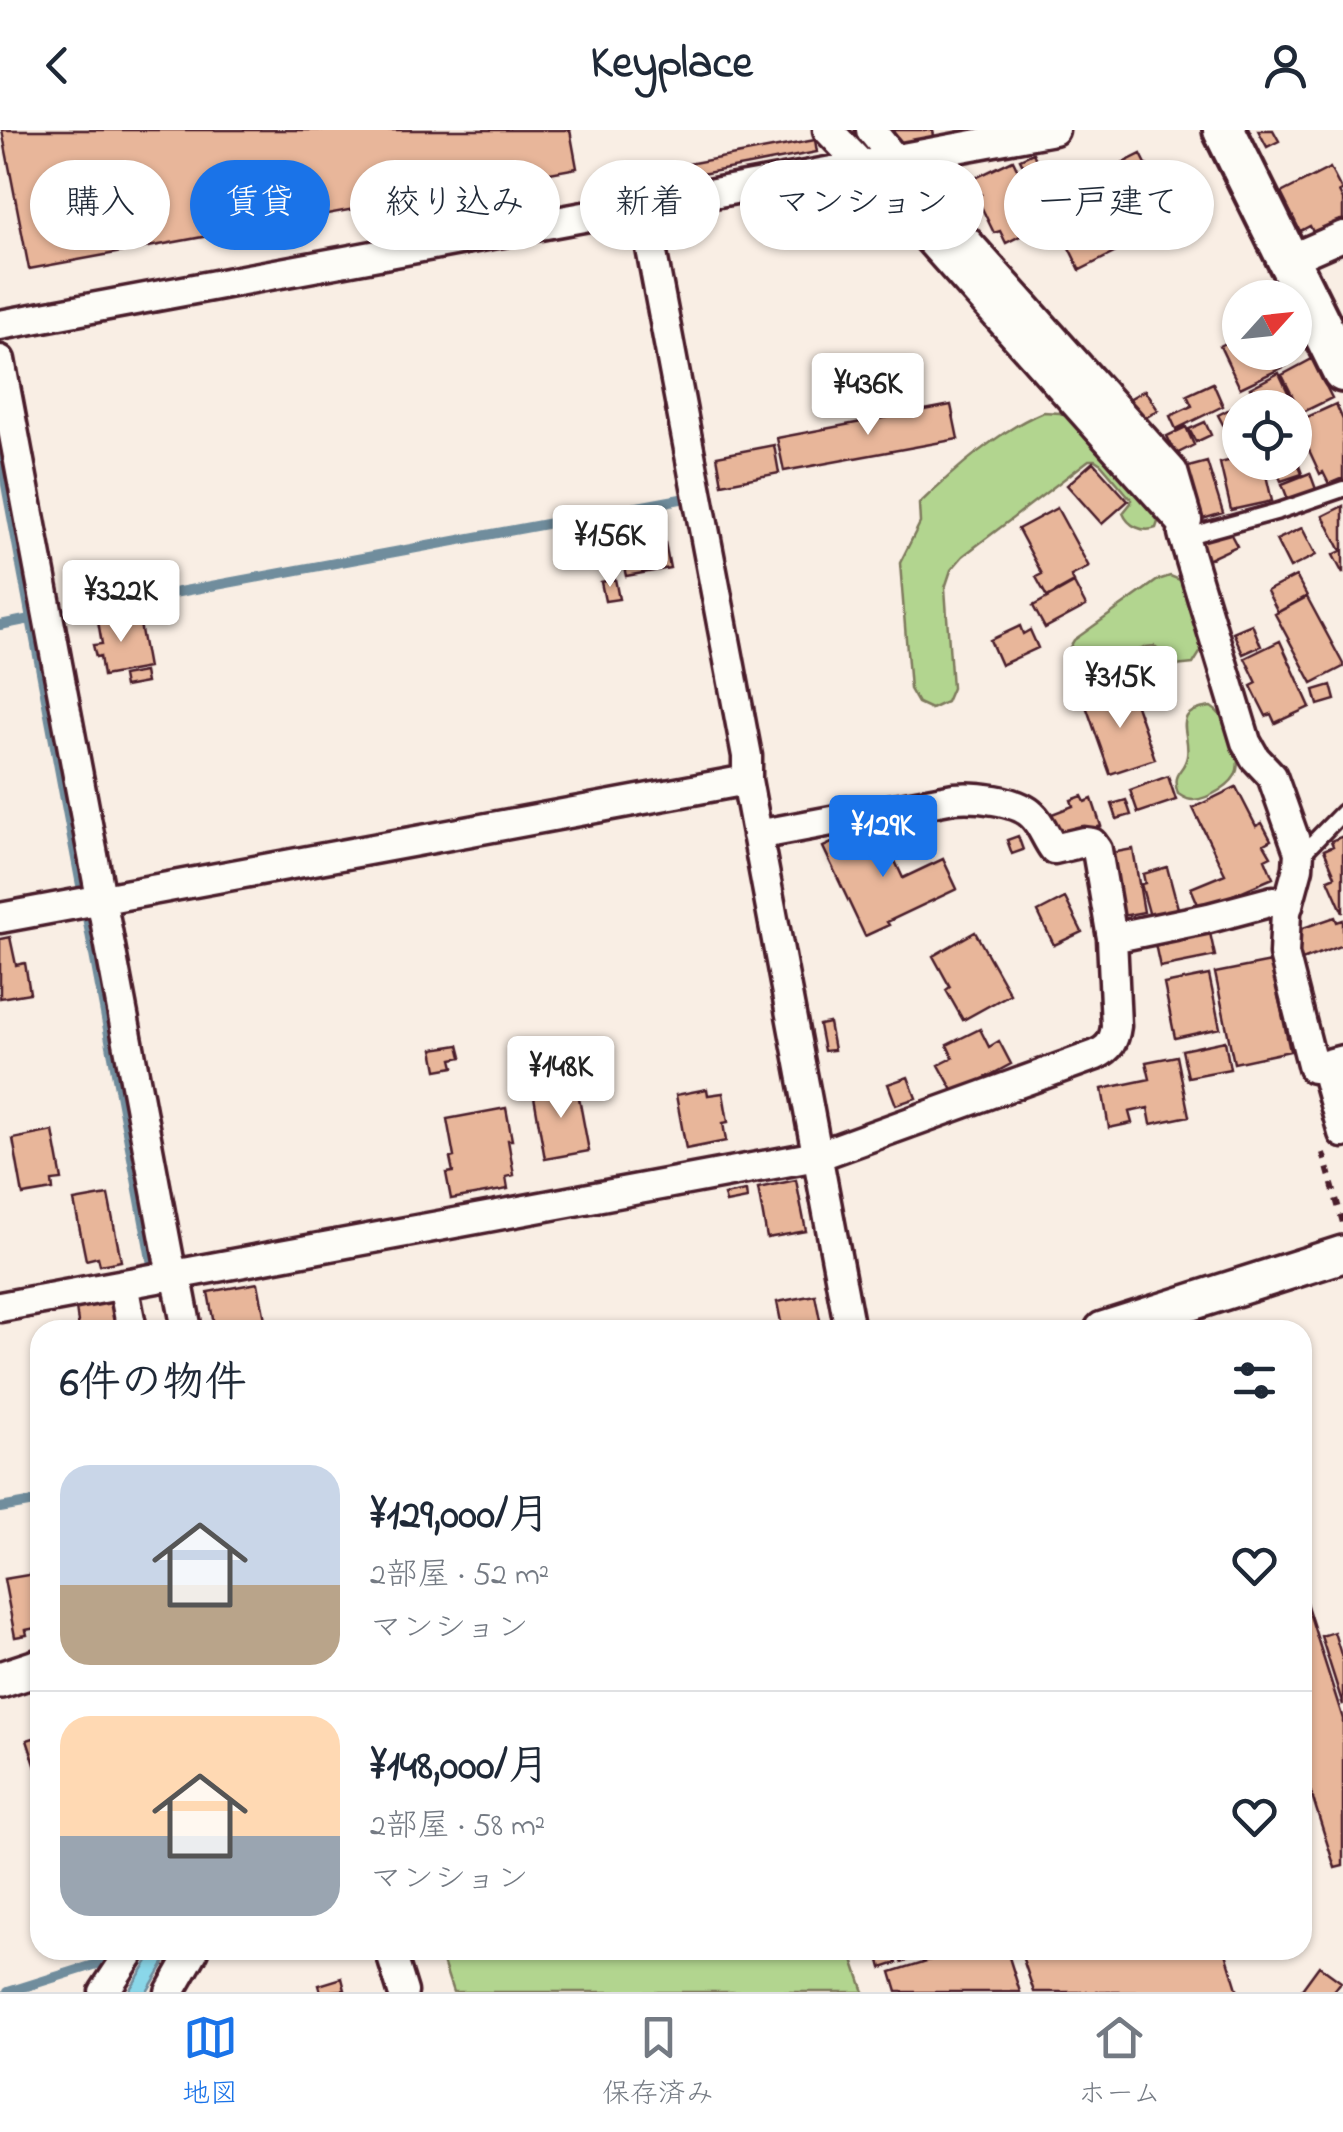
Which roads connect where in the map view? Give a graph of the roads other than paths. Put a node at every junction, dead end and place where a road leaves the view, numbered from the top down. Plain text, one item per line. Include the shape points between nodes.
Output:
1 (828, 130) edge
2 (871, 130) edge
3 (1054, 130) edge
4 (1224, 130) edge
5 (973, 137) edge
6 (895, 159) junction
7 (856, 160) edge
8 (890, 160) edge
9 (580, 218) edge
10 (1343, 236) edge
11 (651, 250) edge
12 (935, 250) edge
13 (1288, 260) junction
14 (0, 325) edge
15 (0, 360) edge
16 (1343, 371) edge
17 (1343, 489) edge
18 (1184, 532) junction
19 (746, 780) junction
20 (1343, 812) edge
21 (757, 834) junction
22 (1299, 852) junction
23 (90, 901) junction
24 (1288, 906) junction
25 (0, 918) edge
26 (1112, 938) junction
27 (1334, 1062) edge
28 (1343, 1133) edge
29 (817, 1156) junction
30 (1343, 1254) edge
31 (152, 1279) junction
32 (0, 1307) edge
33 (136, 1320) edge
34 (185, 1320) edge
35 (848, 1320) edge
36 (1135, 1320) edge
37 (30, 1670) edge
38 (0, 1680) edge
39 (125, 1960) edge
40 (188, 1960) edge
41 (393, 1960) edge
42 (104, 1992) edge
43 (170, 1992) edge
44 (404, 1992) edge

1 - 7 street
2 - 6 street
3 - 5 street
4 - 13 main road
5 - 6 street
6 - 8 street
6 - 18 street via 1173,472 1188,520
9 - 14 street
10 - 13 street
11 - 19 street
12 - 18 street
13 - 16 main road
15 - 23 street
17 - 18 lane
18 - 22 street via 1246,742 1272,776
19 - 21 street
19 - 23 street
20 - 22 lane
21 - 26 street via 954,798 998,801 1032,814 1054,849 1084,842 1097,850
21 - 29 street
22 - 24 street
23 - 25 street
23 - 31 street via 165,1241
24 - 26 street via 1274,901
24 - 27 street via 1288,974 1314,1068
26 - 29 street via 1116,1026 1107,1049
27 - 28 street
29 - 31 street
29 - 35 street
30 - 36 street
31 - 32 street
31 - 33 street
31 - 34 street via 179,1288
37 - 38 street
39 - 42 street
40 - 43 street
41 - 44 street

